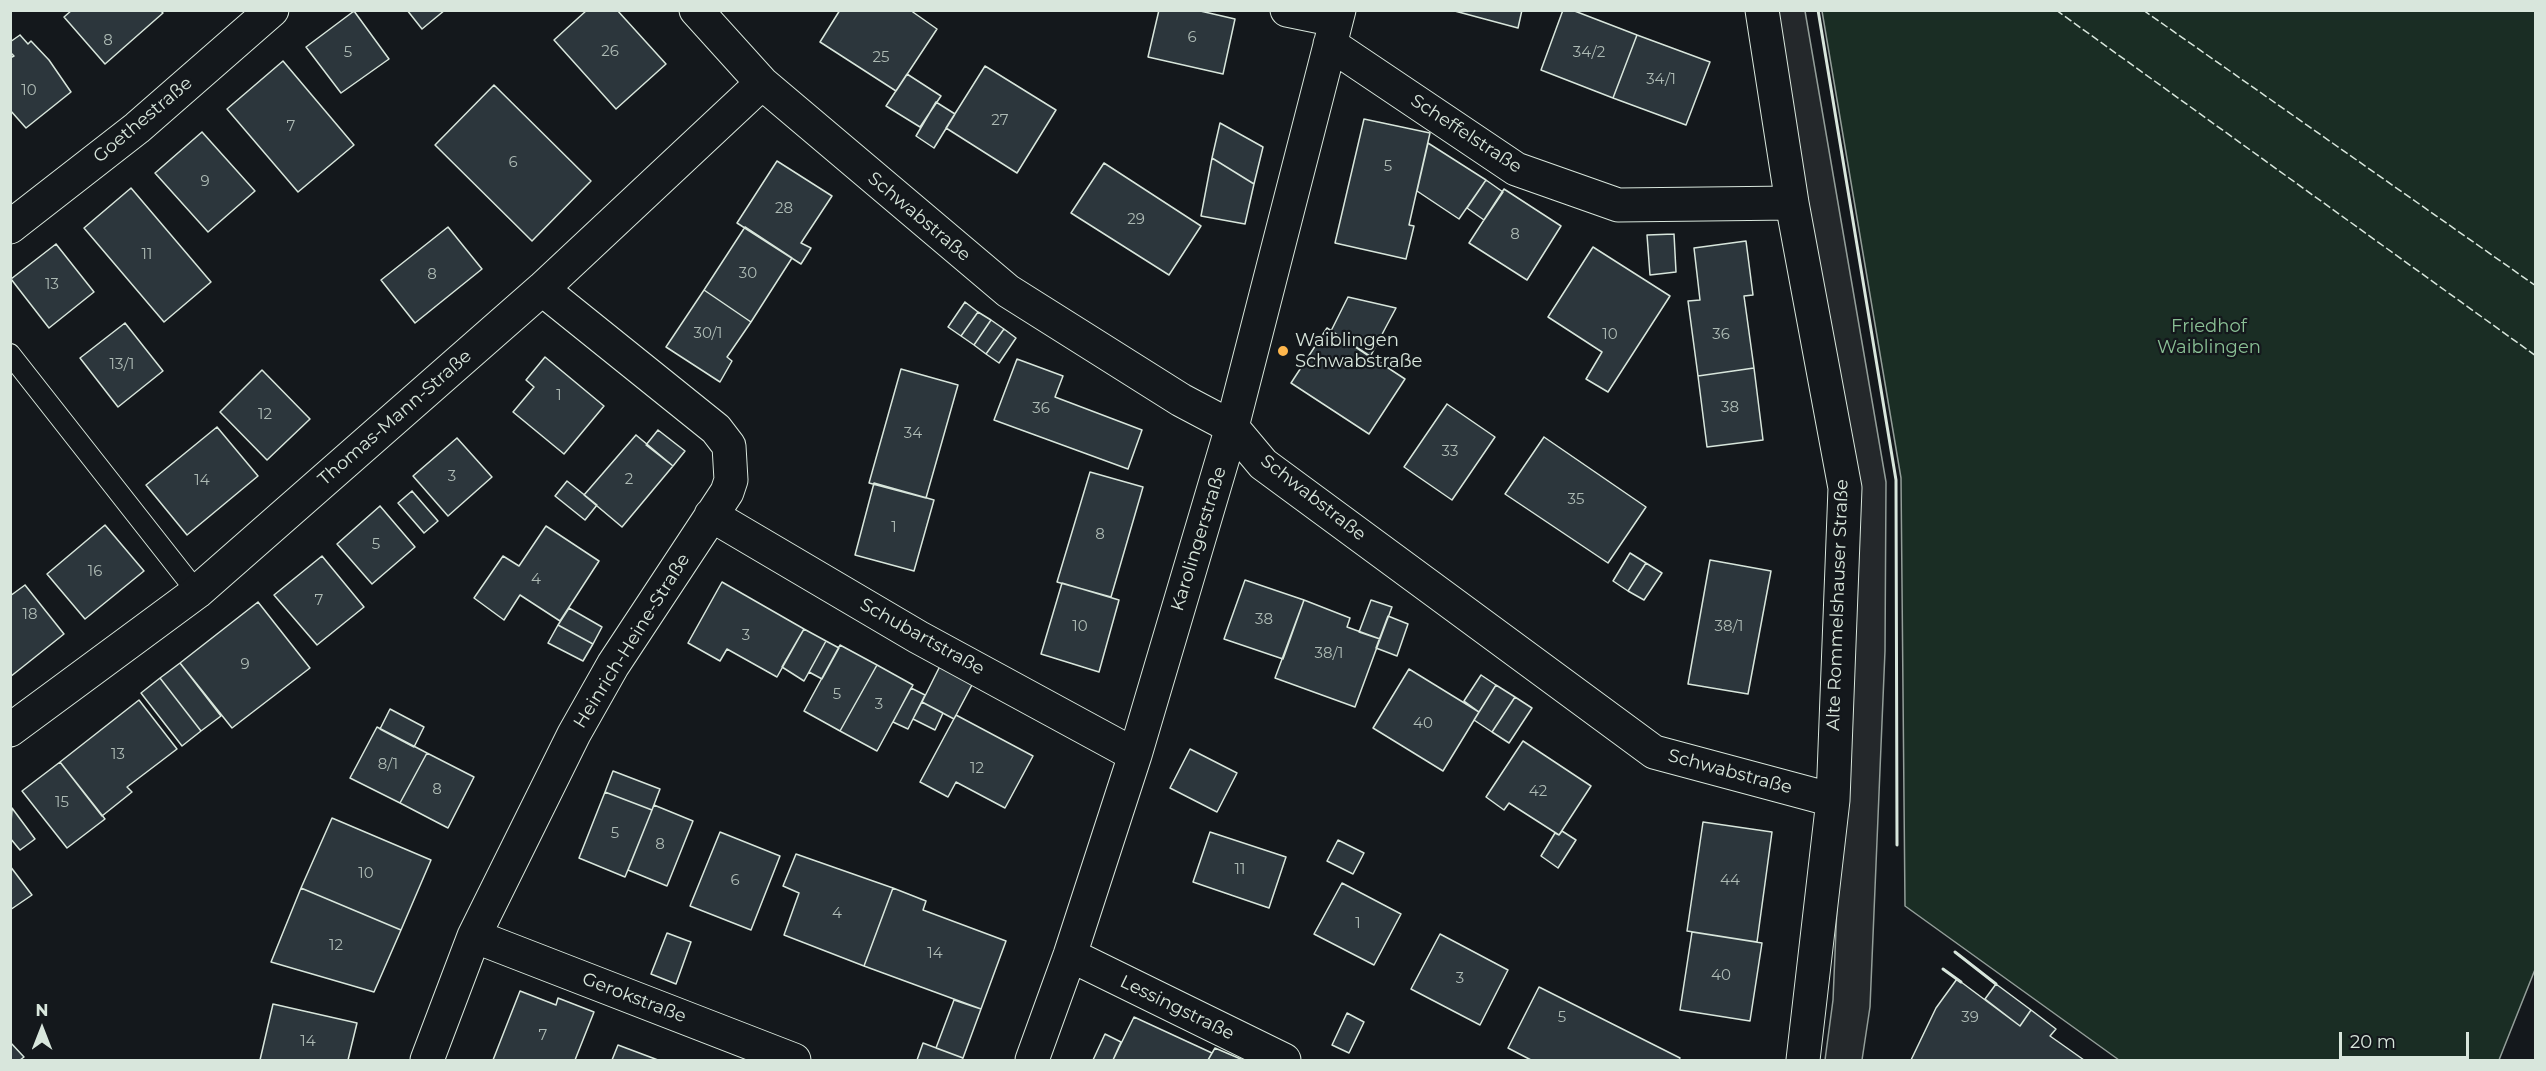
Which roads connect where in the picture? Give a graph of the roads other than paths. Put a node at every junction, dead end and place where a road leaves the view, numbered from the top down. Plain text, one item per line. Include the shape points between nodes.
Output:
1 (272, 10) edge
2 (696, 10) edge
3 (1287, 10) edge
4 (1762, 10) edge
5 (1335, 25) edge
6 (762, 83) junction
7 (1792, 202) junction
8 (10, 227) edge
9 (542, 289) junction
10 (10, 354) edge
11 (1232, 427) junction
12 (711, 515) junction
13 (197, 592) junction
14 (10, 730) edge
15 (1135, 754) junction
16 (1833, 800) junction
17 (474, 936) junction
18 (1070, 955) junction
19 (427, 1060) edge
20 (794, 1060) edge
21 (1032, 1060) edge
22 (1284, 1060) edge
23 (1803, 1060) edge

1 - 8 street, Goethestraße via 137,128
2 - 6 street, Schwabstraße
3 - 5 street, Scheffelstraße
4 - 7 street, Alte Rommelshauser Straße
5 - 7 street, Scheffelstraße via 1516,169 1618,206
5 - 11 street, Karolingerstraße
6 - 9 street, Thomas-Mann-Straße
6 - 11 street, Schwabstraße via 1008,291 1181,400
7 - 16 street, Alte Rommelshauser Straße via 1845,488
9 - 12 street, Heinrich-Heine-Straße via 716,429 729,446 731,480
9 - 13 street, Thomas-Mann-Straße
10 - 13 lane
11 - 15 street, Karolingerstraße
11 - 16 street, Schwabstraße via 1263,464 1654,752
12 - 15 street, Schubartstraße via 918,637
12 - 17 street, Heinrich-Heine-Straße via 607,675
13 - 14 street, Thomas-Mann-Straße
15 - 18 street, Karolingerstraße
16 - 23 street, Alte Rommelshauser Straße
17 - 19 street, Heinrich-Heine-Straße
17 - 20 street, Gerokstraße
18 - 21 street, Karolingerstraße
18 - 22 street, Lessingstraße

